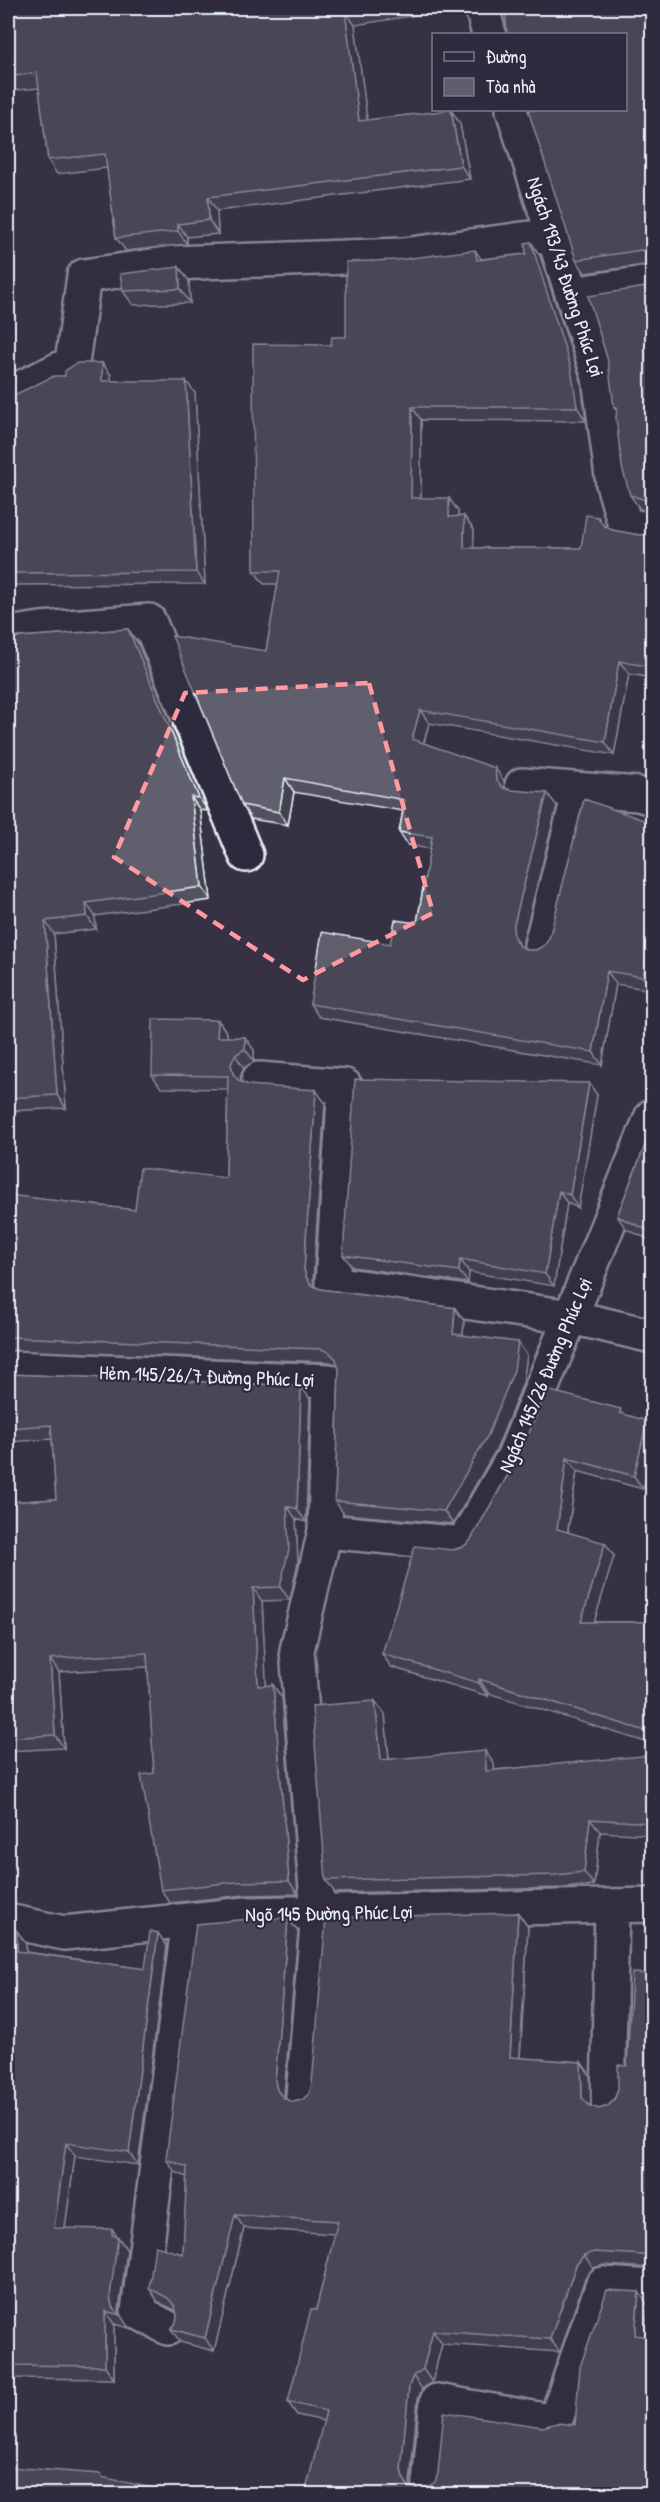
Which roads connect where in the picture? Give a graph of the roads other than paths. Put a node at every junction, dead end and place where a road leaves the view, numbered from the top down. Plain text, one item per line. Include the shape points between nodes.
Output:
1 (482, 8) edge
2 (489, 33) edge
3 (513, 111) edge
4 (553, 235) junction
5 (652, 282) edge
6 (572, 294) junction
7 (8, 394) edge
8 (652, 530) edge
9 (8, 634) edge
10 (522, 786) dead end
11 (580, 790) junction
12 (652, 798) edge
13 (246, 855) dead end
14 (541, 945) edge
15 (259, 1079) dead end
16 (652, 1116) edge
17 (645, 1158) edge
18 (571, 1317) junction
19 (652, 1336) edge
20 (8, 1368) edge
21 (325, 1531) junction
22 (652, 1905) edge
23 (612, 1906) junction
24 (318, 1913) junction
25 (189, 1920) junction
26 (8, 1921) edge
27 (303, 2096) edge
28 (608, 2103) edge
29 (652, 2287) edge
30 (168, 2328) dead end
31 (429, 2484) edge

1 - 2 street
3 - 4 street, Ngách 193/43 Đường Phúc Lợi
4 - 6 street, Ngách 193/43 Đường Phúc Lợi
4 - 7 street via 403,255 172,262 84,276 72,363
5 - 6 street
6 - 8 street, Ngách 193/43 Đường Phúc Lợi via 599,377 613,484 625,525
9 - 13 street via 149,621
10 - 11 street
11 - 12 street
11 - 14 street
15 - 18 street via 345,1086 332,1282
16 - 17 street, Ngách 145/26 Đường Phúc Lợi
17 - 18 street, Ngách 145/26 Đường Phúc Lợi
18 - 19 street
18 - 21 street, Ngách 145/26 Đường Phúc Lợi via 514,1456 463,1544
20 - 21 street, Hẻm 145/26/7 Đường Phúc Lợi via 329,1381
21 - 24 street via 297,1650
22 - 23 street, Ngõ 145 Đường Phúc Lợi
23 - 24 street, Ngõ 145 Đường Phúc Lợi
23 - 28 street
24 - 25 street, Ngõ 145 Đường Phúc Lợi
24 - 27 street
25 - 26 street, Ngõ 145 Đường Phúc Lợi via 64,1933
25 - 30 street via 138,2312
29 - 31 street via 603,2284 555,2422 437,2401

